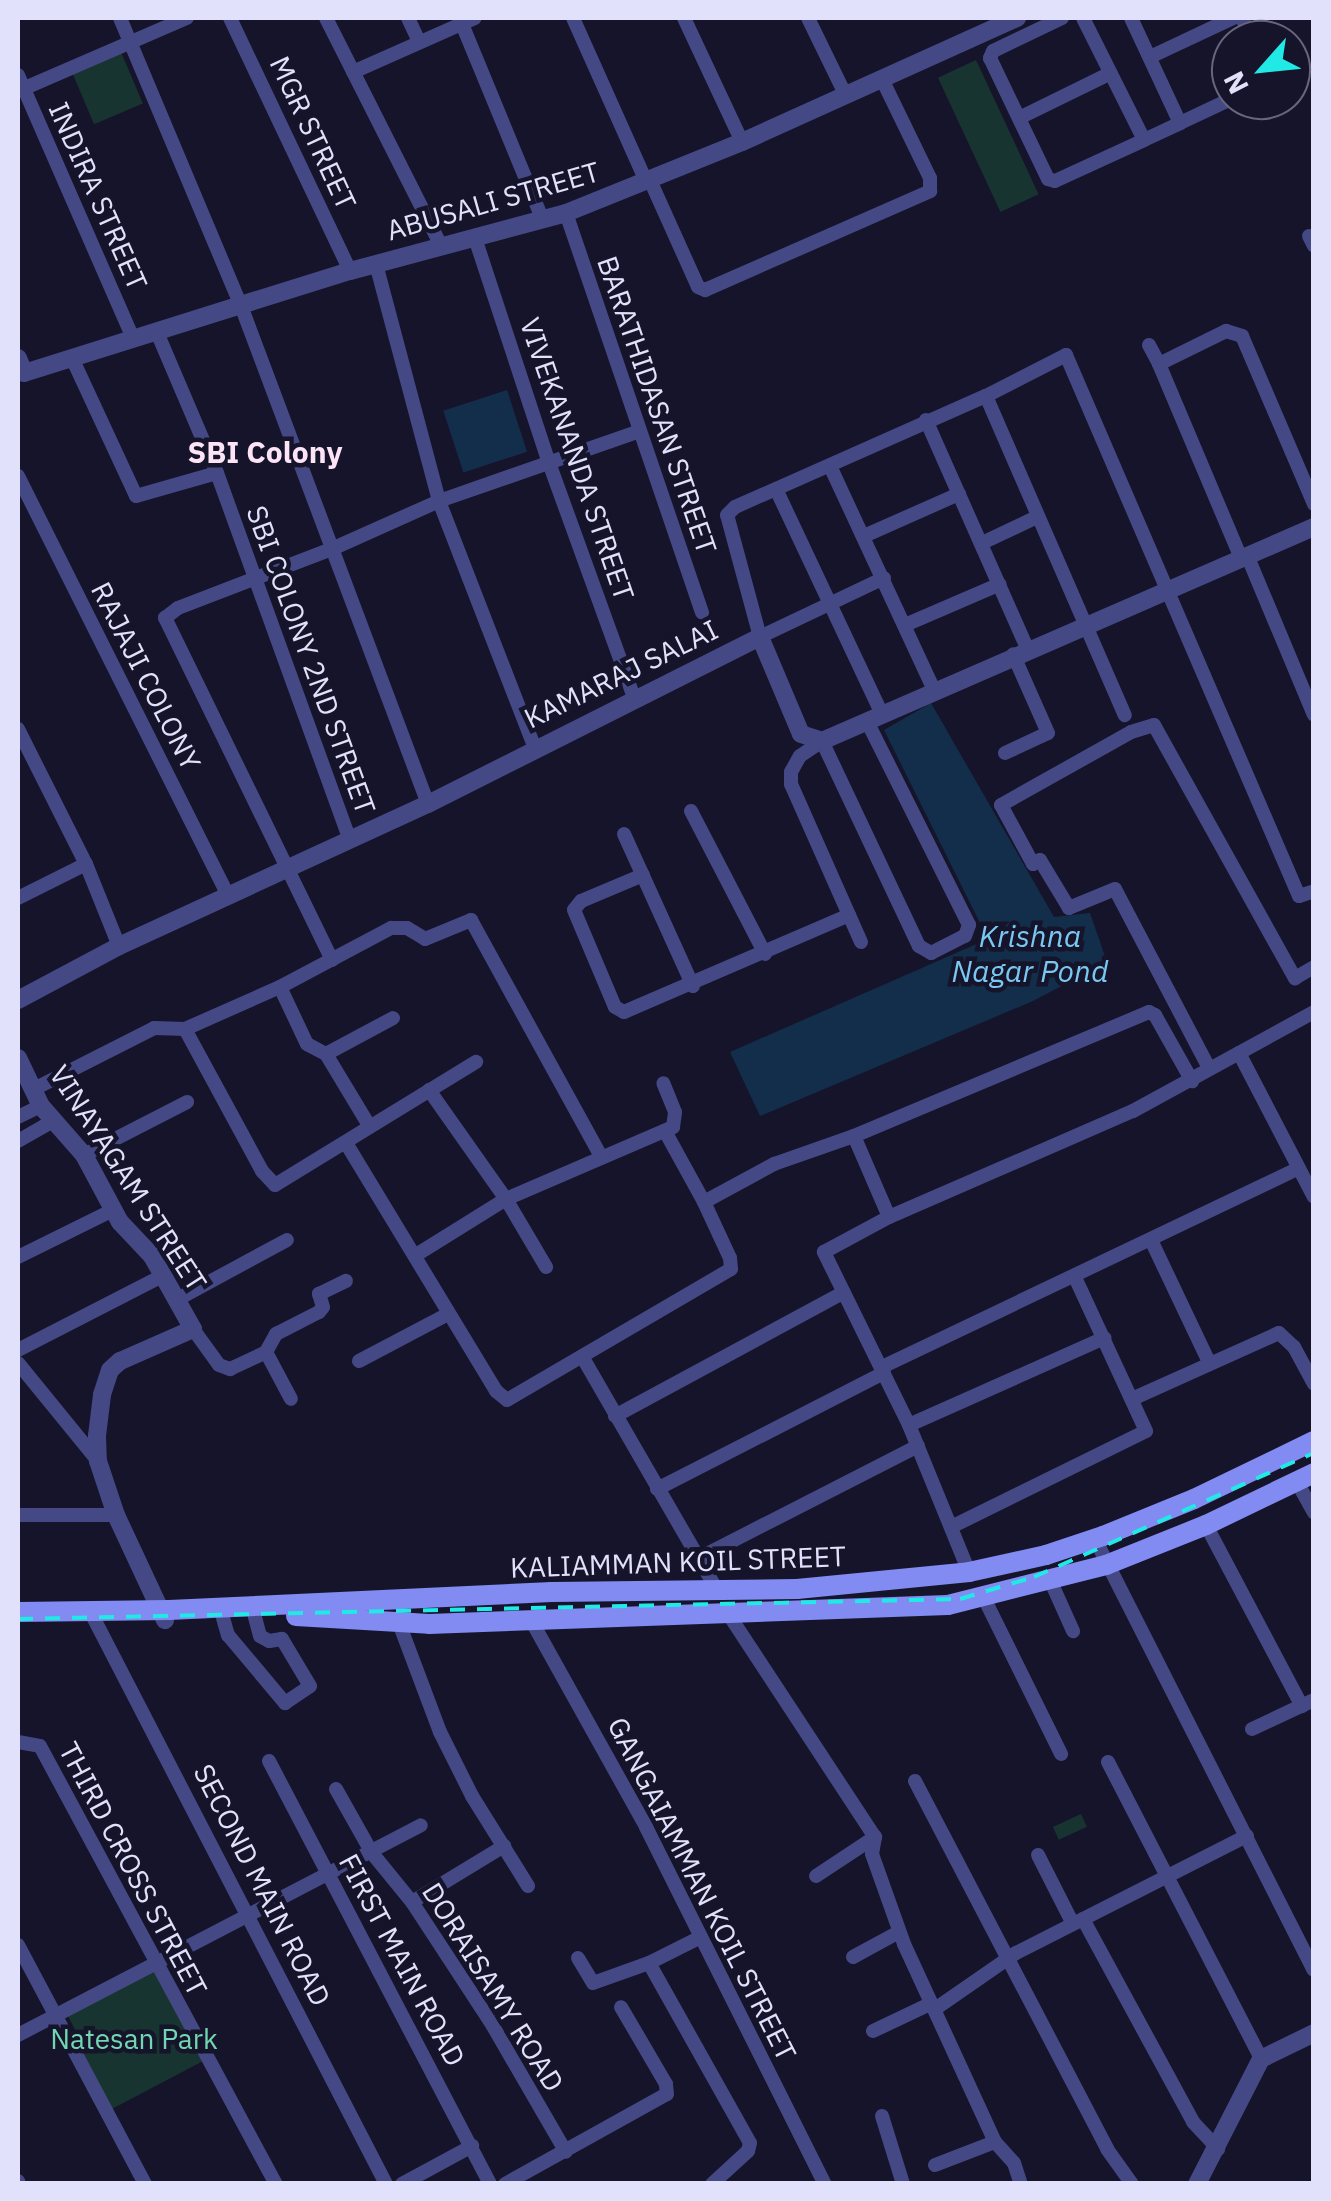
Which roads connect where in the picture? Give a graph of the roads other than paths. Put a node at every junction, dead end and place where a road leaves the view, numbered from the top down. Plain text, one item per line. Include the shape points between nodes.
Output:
1 (120, 18) edge
2 (187, 18) edge
3 (230, 18) edge
4 (326, 18) edge
5 (408, 18) edge
6 (572, 18) edge
7 (684, 18) edge
8 (808, 18) edge
9 (1017, 18) edge
10 (1062, 18) edge
11 (1083, 18) edge
12 (1131, 18) edge
13 (1233, 18) edge
14 (469, 21) edge
15 (130, 42) junction
16 (419, 42) junction
17 (1150, 56) junction
18 (352, 72) junction
19 (1111, 73) junction
20 (883, 80) junction
21 (20, 85) edge
22 (846, 96) junction
23 (1211, 109) edge
24 (1020, 118) junction
25 (1180, 123) junction
26 (1144, 140) junction
27 (742, 142) junction
28 (648, 181) junction
29 (566, 212) junction
30 (542, 218) junction
31 (475, 238) junction
32 (441, 246) junction
33 (376, 264) junction
34 (350, 270) junction
35 (240, 304) junction
36 (156, 330) junction
37 (134, 338) junction
38 (1149, 345) dead end
39 (72, 358) junction
40 (1159, 364) junction
41 (20, 369) edge
42 (986, 396) junction
43 (926, 420) junction
44 (637, 432) junction
45 (548, 460) junction
46 (830, 466) junction
47 (218, 473) junction
48 (18, 476) edge
49 (776, 490) junction
50 (958, 494) junction
51 (439, 501) junction
52 (1314, 504) edge
53 (1037, 517) junction
54 (1314, 527) edge
55 (864, 536) junction
56 (982, 543) junction
57 (334, 548) junction
58 (1244, 556) junction
59 (254, 578) junction
60 (884, 578) junction
61 (1000, 584) junction
62 (1167, 589) junction
63 (831, 602) junction
64 (702, 612) dead end
65 (1084, 624) junction
66 (905, 625) junction
67 (760, 636) junction
68 (1020, 651) junction
69 (934, 690) junction
70 (634, 697) junction
71 (1125, 715) dead end
72 (1314, 716) edge
73 (873, 721) junction
74 (18, 729) edge
75 (824, 746) junction
76 (535, 748) junction
77 (1006, 753) dead end
78 (428, 804) junction
79 (691, 810) dead end
80 (624, 834) dead end
81 (350, 840) junction
82 (86, 864) junction
83 (288, 872) junction
84 (643, 875) junction
85 (1306, 894) edge
86 (229, 897) junction
87 (18, 898) edge
88 (849, 915) junction
89 (861, 942) dead end
90 (119, 946) junction
91 (765, 954) junction
92 (332, 960) junction
93 (1314, 967) edge
94 (280, 986) junction
95 (693, 986) junction
96 (18, 1000) edge
97 (1314, 1012) edge
98 (393, 1018) dead end
99 (185, 1029) junction
100 (1239, 1053) junction
101 (326, 1054) junction
102 (18, 1058) edge
103 (476, 1062) dead end
104 (1209, 1068) junction
105 (1192, 1082) junction
106 (664, 1083) dead end
107 (429, 1090) junction
108 (37, 1098) junction
109 (186, 1102) dead end
110 (18, 1117) edge
111 (53, 1121) junction
112 (370, 1126) junction
113 (665, 1131) junction
114 (854, 1136) junction
115 (18, 1141) edge
116 (346, 1143) junction
117 (84, 1155) junction
118 (601, 1156) junction
119 (1298, 1169) junction
120 (1314, 1196) edge
121 (506, 1200) junction
122 (704, 1202) junction
123 (112, 1210) junction
124 (889, 1217) junction
125 (287, 1240) dead end
126 (1151, 1240) junction
127 (416, 1255) junction
128 (18, 1257) edge
129 (546, 1267) dead end
130 (162, 1276) junction
131 (1075, 1277) junction
132 (346, 1281) dead end
133 (844, 1292) junction
134 (176, 1300) junction
135 (448, 1314) junction
136 (193, 1328) junction
137 (1104, 1338) junction
138 (18, 1350) edge
139 (266, 1352) junction
140 (583, 1358) junction
141 (359, 1360) dead end
142 (18, 1363) edge
143 (1210, 1364) junction
144 (883, 1370) junction
145 (1314, 1384) edge
146 (291, 1399) dead end
147 (1132, 1399) junction
148 (615, 1416) junction
149 (909, 1425) junction
150 (1314, 1440) edge
151 (918, 1446) junction
152 (98, 1461) junction
153 (1305, 1477) edge
154 (657, 1489) junction
155 (1314, 1513) edge
156 (116, 1515) junction
157 (18, 1516) edge
158 (1206, 1525) junction
159 (951, 1527) junction
160 (1094, 1539) junction
161 (698, 1558) junction
162 (1106, 1566) junction
163 (969, 1572) junction
164 (1051, 1582) junction
165 (716, 1588) junction
166 (984, 1598) junction
167 (18, 1612) edge
168 (164, 1615) junction
169 (729, 1615) junction
170 (92, 1616) junction
171 (255, 1617) junction
172 (223, 1618) junction
173 (531, 1620) junction
174 (18, 1622) edge
175 (399, 1624) junction
176 (1073, 1631) dead end
177 (1308, 1703) edge
178 (1252, 1730) dead end
179 (23, 1742) edge
180 (1061, 1754) dead end
181 (269, 1761) dead end
182 (1108, 1762) dead end
183 (914, 1781) dead end
184 (336, 1789) dead end
185 (421, 1825) dead end
186 (1247, 1836) junction
187 (875, 1837) junction
188 (504, 1846) junction
189 (372, 1853) junction
190 (1038, 1856) dead end
191 (327, 1873) junction
192 (816, 1876) dead end
193 (1164, 1876) junction
194 (528, 1886) dead end
195 (412, 1902) junction
196 (250, 1913) junction
197 (1078, 1922) junction
198 (899, 1932) junction
199 (701, 1937) junction
200 (18, 1944) edge
201 (854, 1957) dead end
202 (1010, 1957) junction
203 (578, 1958) dead end
204 (649, 1963) junction
205 (156, 1964) junction
206 (1314, 1970) edge
207 (934, 2006) junction
208 (620, 2007) dead end
209 (55, 2016) junction
210 (873, 2031) dead end
211 (18, 2035) edge
212 (1312, 2038) edge
213 (1261, 2058) junction
214 (882, 2116) dead end
215 (995, 2142) junction
216 (472, 2146) junction
217 (1218, 2149) junction
218 (566, 2152) junction
219 (935, 2165) dead end
220 (145, 2184) edge
221 (276, 2184) edge
222 (386, 2184) edge
223 (402, 2184) edge
224 (490, 2184) edge
225 (505, 2184) edge
226 (712, 2184) edge
227 (826, 2184) edge
228 (903, 2184) edge
229 (1021, 2184) edge
230 (1132, 2184) edge
231 (1197, 2184) edge

1 - 15 street
2 - 15 street
3 - 34 street, MGR STREET
4 - 18 street
5 - 16 street
6 - 28 street
7 - 27 street
8 - 22 street
9 - 20 street, ABUSALI STREET
10 - 24 street via 990,55
11 - 19 street
12 - 17 street
13 - 17 street
14 - 16 street
14 - 30 street
15 - 21 street
15 - 35 street
16 - 18 street
17 - 25 street
18 - 32 street
19 - 24 street
19 - 26 street
20 - 22 street, ABUSALI STREET
20 - 28 street via 932,182 930,191 702,291
21 - 37 street, INDIRA STREET
22 - 27 street, ABUSALI STREET
23 - 25 street
24 - 26 street via 1051,181
25 - 26 street
27 - 28 street, ABUSALI STREET
28 - 29 street, ABUSALI STREET
29 - 30 street, ABUSALI STREET
29 - 44 street, BARATHIDASAN STREET
30 - 31 street, ABUSALI STREET
31 - 32 street, ABUSALI STREET
31 - 45 street, VIVEKANANDA STREET
32 - 33 street, ABUSALI STREET
33 - 34 street, ABUSALI STREET
33 - 51 street
34 - 35 street, ABUSALI STREET
35 - 36 street, ABUSALI STREET
35 - 57 street
36 - 37 street, ABUSALI STREET
36 - 47 street, SBI COLONY 2ND STREET
37 - 39 street, ABUSALI STREET
38 - 40 street
39 - 41 street, ABUSALI STREET
39 - 47 street via 136,496
40 - 52 street via 1226,331 1242,336
40 - 58 street
42 - 43 street
42 - 53 street
42 - 62 street via 1066,355
43 - 46 street
43 - 50 street
44 - 45 street
44 - 64 street, BARATHIDASAN STREET
45 - 51 street
45 - 70 street, VIVEKANANDA STREET
46 - 49 street
46 - 55 street
47 - 59 street, SBI COLONY 2ND STREET
48 - 86 street, RAJAJI COLONY
49 - 63 street
49 - 67 street via 731,509 726,519
50 - 55 street
50 - 56 street
51 - 57 street
51 - 76 street
53 - 56 street
53 - 65 street
54 - 58 street
55 - 60 street
56 - 61 street
57 - 59 street
57 - 78 street
58 - 62 street
58 - 72 street
59 - 81 street, SBI COLONY 2ND STREET
59 - 83 street via 165,618
60 - 63 street
60 - 66 street
61 - 66 street
61 - 68 street
62 - 65 street
62 - 85 street
63 - 67 street
63 - 73 street
65 - 68 street
65 - 71 street
66 - 69 street
67 - 70 street, KAMARAJ SALAI
67 - 75 street, KAMARAJ SALAI via 801,734
68 - 69 street
68 - 77 street via 1048,733
69 - 73 street
70 - 76 street, KAMARAJ SALAI
73 - 75 street
73 - 75 street via 969,926 964,936 924,952 910,934
74 - 82 street
75 - 88 street via 800,756 790,778
76 - 78 street, KAMARAJ SALAI
78 - 81 street, KAMARAJ SALAI
79 - 91 street
80 - 84 street
81 - 83 street, KAMARAJ SALAI
82 - 87 street
82 - 90 street
83 - 86 street, KAMARAJ SALAI
83 - 92 street
84 - 95 street
84 - 95 street via 574,910 614,1006 630,1012
86 - 90 street, KAMARAJ SALAI
88 - 89 street
88 - 91 street
90 - 96 street, KAMARAJ SALAI
91 - 95 street
92 - 94 street
92 - 118 street via 391,928 425,939 472,920
93 - 104 street via 1295,978 1154,725 1001,805 1033,864 1040,860 1069,908 1115,889
94 - 99 street
94 - 101 street via 306,1044
97 - 100 street
98 - 101 street
99 - 108 street via 154,1028
99 - 116 street via 266,1178 281,1184
100 - 104 street
100 - 119 street
101 - 112 street
102 - 108 street, VINAYAGAM STREET
103 - 107 street
104 - 105 street
105 - 114 street via 1149,1012
105 - 124 street
106 - 113 street via 676,1118
107 - 112 street
107 - 121 street
108 - 110 street
108 - 111 street, VINAYAGAM STREET
109 - 117 street
111 - 115 street
111 - 117 street, VINAYAGAM STREET
112 - 116 street
113 - 118 street
113 - 122 street
114 - 122 street via 774,1164
114 - 124 street
116 - 127 street
117 - 123 street, VINAYAGAM STREET
118 - 121 street
119 - 120 street
119 - 126 street
121 - 127 street
121 - 129 street
122 - 140 street via 730,1269
123 - 128 street
123 - 130 street, VINAYAGAM STREET
124 - 133 street via 824,1252
125 - 134 street
126 - 131 street
126 - 143 street
127 - 135 street
130 - 134 street, VINAYAGAM STREET
130 - 138 street
131 - 137 street
131 - 144 street
132 - 139 street via 320,1294 322,1310 272,1336
133 - 144 street
133 - 148 street
134 - 136 street, VINAYAGAM STREET
135 - 140 street via 507,1400
135 - 141 street
136 - 139 street via 224,1369
136 - 152 street, VINAYAGAM STREET via 110,1370
137 - 147 street
137 - 149 street
139 - 146 street
140 - 148 street
142 - 152 street
143 - 145 street via 1279,1333 1294,1346
143 - 147 street
144 - 149 street
144 - 154 street
147 - 159 street via 1146,1427 1141,1436
148 - 154 street
149 - 151 street
150 - 160 main road, KALIAMMAN KOIL STREET
151 - 159 street
151 - 161 street
152 - 156 street, VINAYAGAM STREET
153 - 155 street
153 - 158 main road, KALIAMMAN KOIL STREET
154 - 161 street
156 - 157 street
156 - 168 street, VINAYAGAM STREET
158 - 162 main road, KALIAMMAN KOIL STREET
158 - 177 street
159 - 163 street
160 - 162 street
160 - 163 main road, KALIAMMAN KOIL STREET
161 - 165 street
162 - 164 main road, KALIAMMAN KOIL STREET
162 - 186 street
163 - 165 main road, KALIAMMAN KOIL STREET via 798,1588
164 - 166 main road, KALIAMMAN KOIL STREET
164 - 176 street
165 - 168 main road, KALIAMMAN KOIL STREET
166 - 169 main road, KALIAMMAN KOIL STREET via 911,1608
166 - 180 street
167 - 170 main road, KALIAMMAN KOIL STREET
168 - 170 main road, KALIAMMAN KOIL STREET
168 - 172 main road, KALIAMMAN KOIL STREET
169 - 173 main road, KALIAMMAN KOIL STREET
169 - 187 street
170 - 174 main road, KALIAMMAN KOIL STREET
170 - 196 street, SECOND MAIN ROAD
171 - 172 main road, KALIAMMAN KOIL STREET
171 - 172 street via 259,1635 281,1638 310,1686 285,1703 228,1635
171 - 175 main road, KALIAMMAN KOIL STREET
173 - 175 main road, KALIAMMAN KOIL STREET
173 - 199 street, GANGAIAMMAN KOIL STREET
175 - 188 street via 440,1732
177 - 178 street
179 - 205 street, THIRD CROSS STREET via 40,1746
181 - 191 street, FIRST MAIN ROAD
182 - 193 street
183 - 202 street
184 - 189 street, DORAISAMY ROAD
185 - 189 street
186 - 193 street
186 - 206 street
187 - 192 street
187 - 198 street via 872,1854
188 - 194 street
188 - 195 street
189 - 191 street
189 - 195 street, DORAISAMY ROAD
190 - 197 street
191 - 196 street
191 - 216 street, FIRST MAIN ROAD
193 - 197 street
193 - 213 street
195 - 218 street, DORAISAMY ROAD
196 - 205 street
196 - 222 street, SECOND MAIN ROAD
197 - 202 street
197 - 217 street via 1194,2122
198 - 201 street
198 - 207 street
199 - 204 street
199 - 227 street, GANGAIAMMAN KOIL STREET
200 - 209 street
202 - 207 street
202 - 230 street via 1107,2149
203 - 204 street via 593,1983
204 - 226 street via 750,2142
205 - 209 street
205 - 221 street, THIRD CROSS STREET
207 - 210 street
207 - 215 street
208 - 218 street via 667,2094
209 - 211 street
209 - 220 street
212 - 213 street
213 - 217 street
214 - 228 street
215 - 219 street
215 - 229 street via 1014,2162
216 - 223 street
216 - 224 street, FIRST MAIN ROAD
217 - 231 street
218 - 225 street

